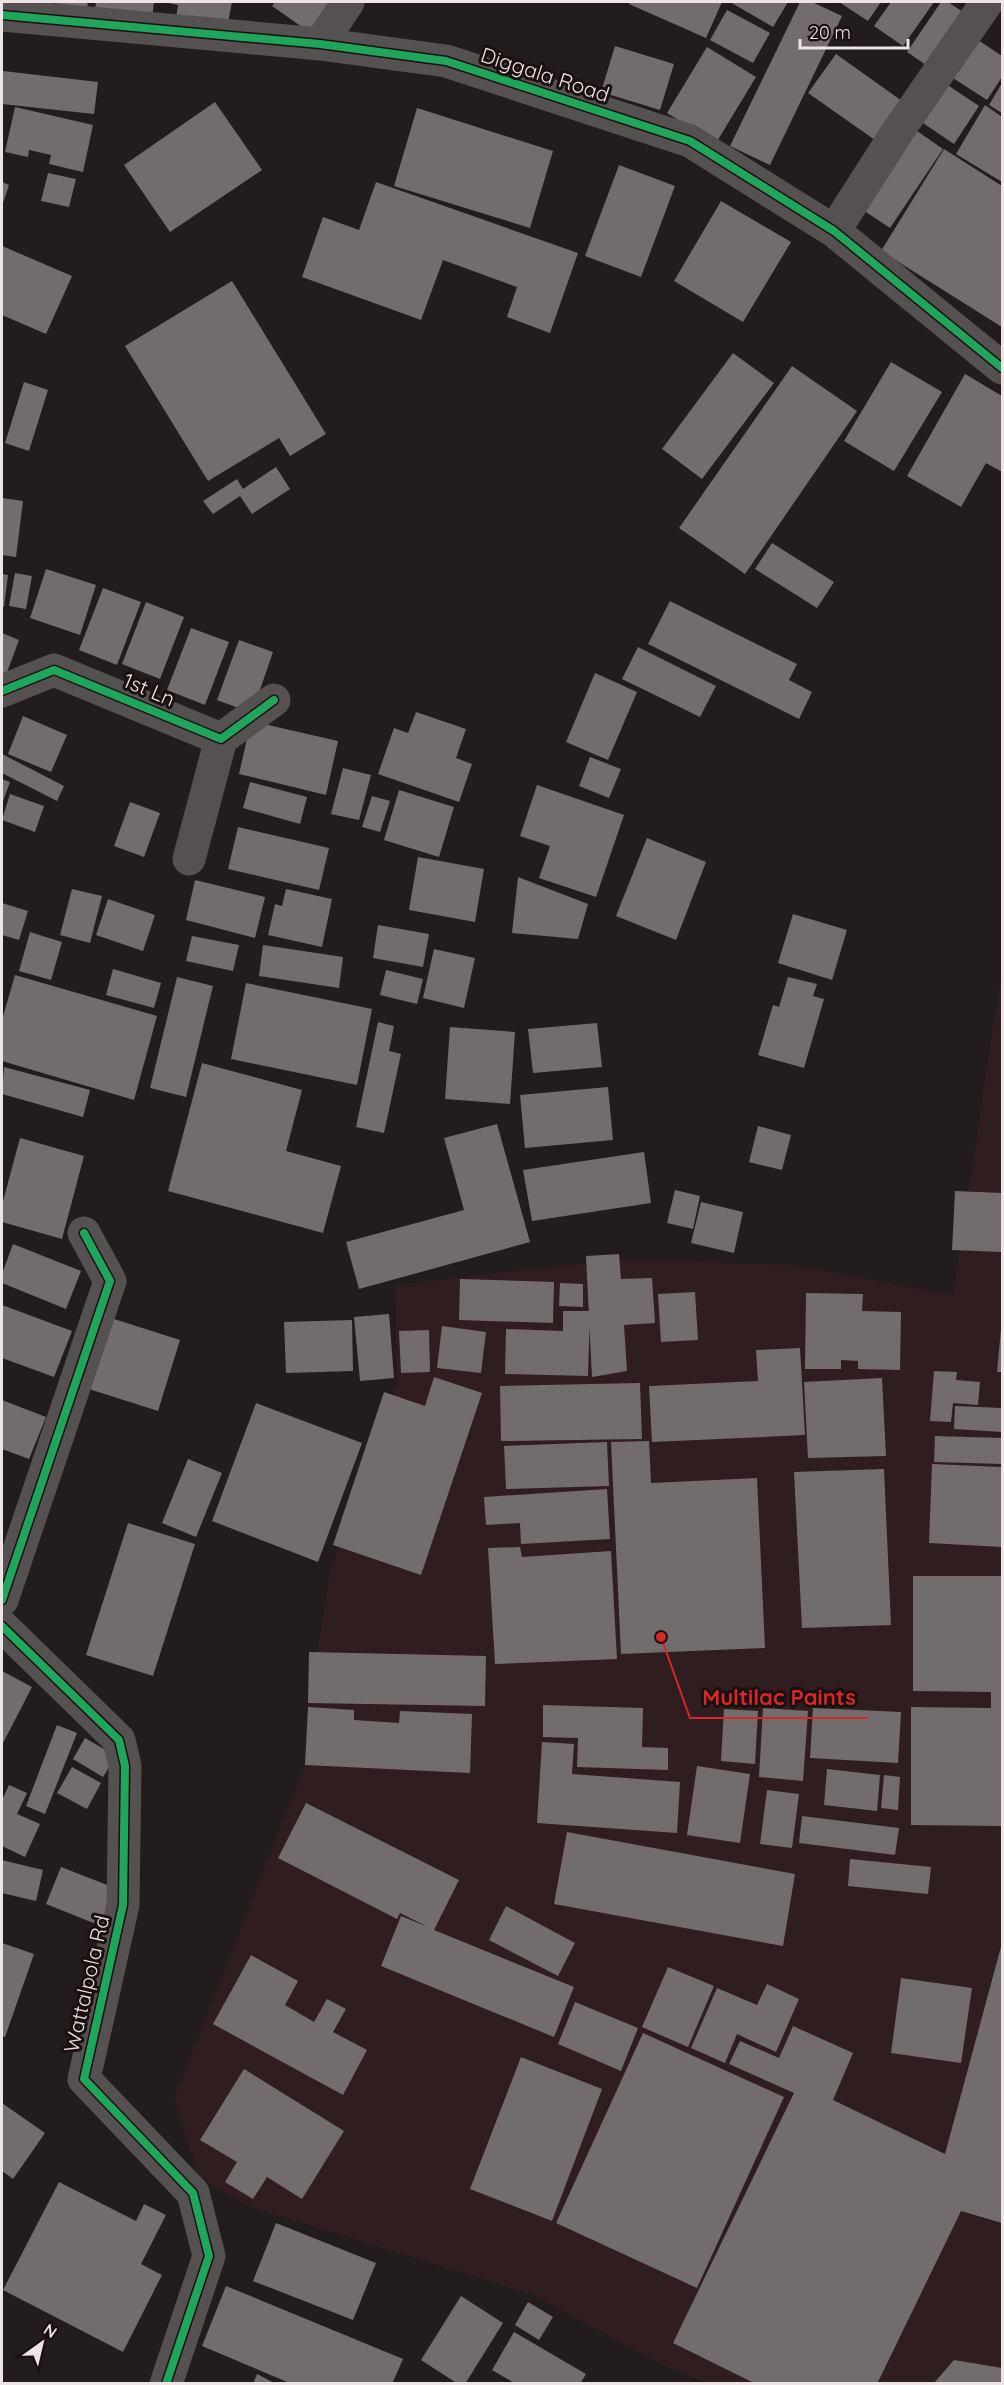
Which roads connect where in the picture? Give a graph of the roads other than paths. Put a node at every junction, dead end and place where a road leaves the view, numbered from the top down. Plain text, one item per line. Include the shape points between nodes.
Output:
1 (348, 2) edge
2 (987, 2) edge
3 (2, 15) edge
4 (320, 44) junction
5 (834, 231) junction
6 (1002, 368) edge
7 (2, 691) edge
8 (274, 700) dead end
9 (221, 739) junction
10 (189, 859) dead end
11 (84, 1233) dead end
12 (2, 1600) edge
13 (2, 1626) edge
14 (166, 2384) edge

1 - 4 street
2 - 5 street
3 - 4 street, Diggala Road
4 - 5 street, Diggala Road via 446,61 690,141
5 - 6 street, Diggala Road
7 - 9 street, 1st Ln via 54,670
8 - 9 street
9 - 10 street
11 - 12 street via 110,1281
13 - 14 street, Wattalpola Rd via 119,1740 125,1766 123,1905 84,2079 193,2193 209,2256

